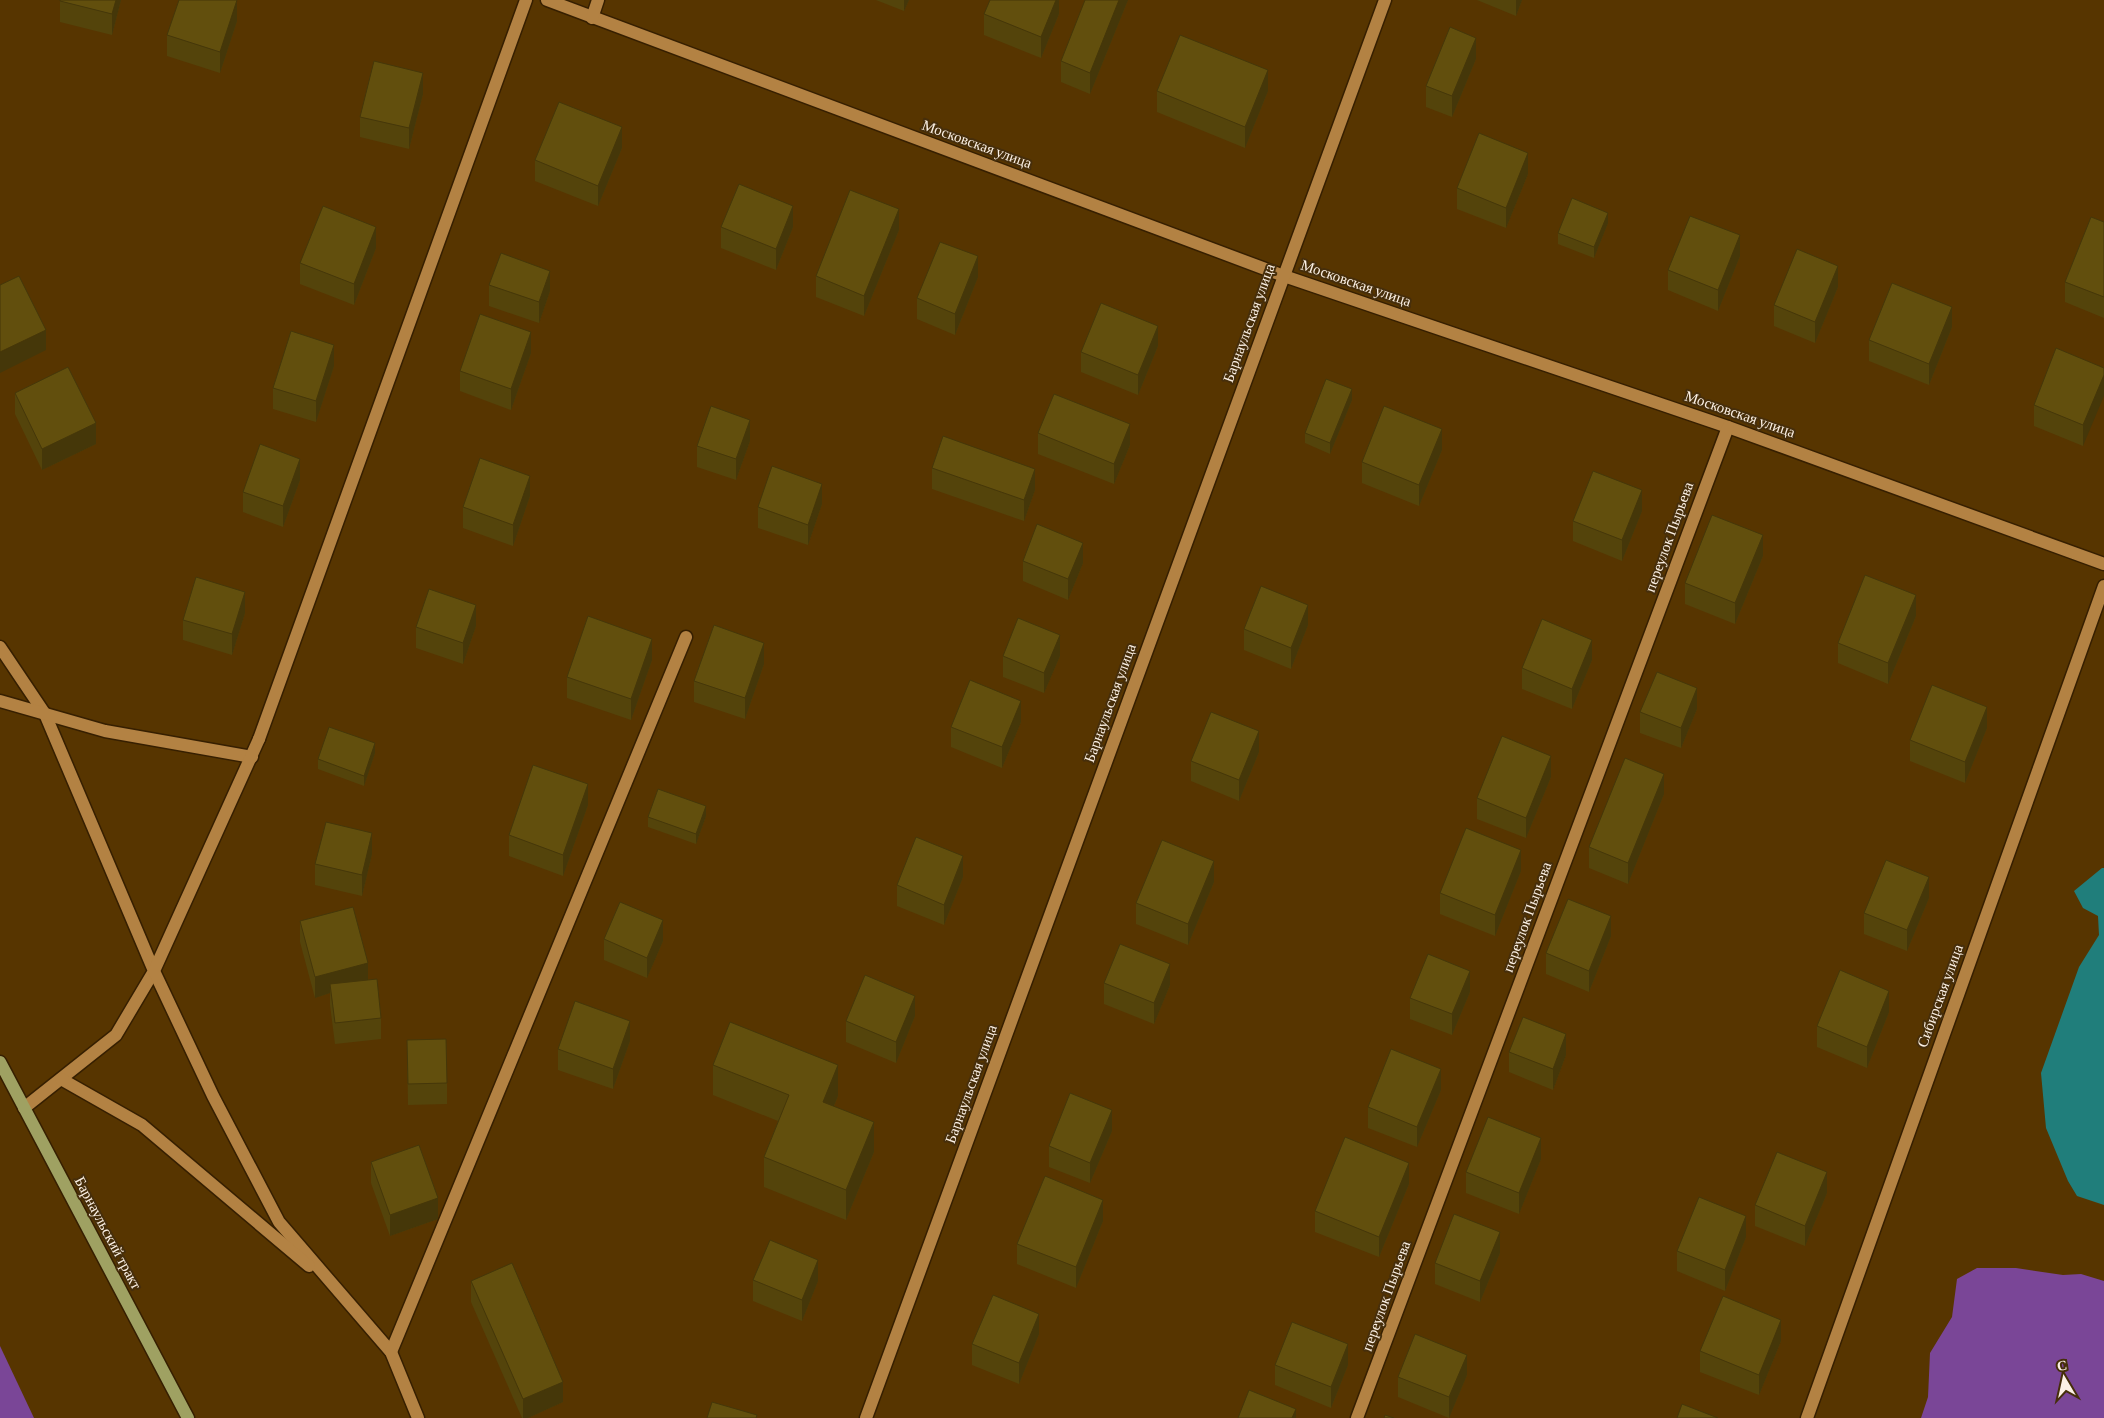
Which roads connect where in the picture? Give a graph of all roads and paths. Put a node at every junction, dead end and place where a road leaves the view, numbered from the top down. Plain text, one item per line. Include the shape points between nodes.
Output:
1 (526, 0) edge
2 (547, 0) edge
3 (598, 0) edge
4 (1385, 0) edge
5 (592, 18) junction
6 (1284, 276) junction
7 (1728, 426) junction
8 (2104, 564) edge
9 (2104, 586) edge
10 (686, 637) dead end
11 (0, 647) edge
12 (0, 701) edge
13 (45, 714) junction
14 (252, 757) junction
15 (154, 971) junction
16 (0, 1062) edge
17 (61, 1079) junction
18 (24, 1108) junction
19 (338, 1290) junction
20 (391, 1352) junction
21 (188, 1418) edge
22 (418, 1418) edge
23 (866, 1418) edge
24 (1357, 1418) edge
25 (1807, 1418) edge

1 - 14 street
2 - 5 street, Московская улица
3 - 5 street
4 - 6 street, Барнаульская улица
5 - 6 street, Московская улица
6 - 7 street, Московская улица
6 - 23 street, Барнаульская улица
7 - 8 street, Московская улица
7 - 24 street, переулок Пырьева
9 - 25 street, Сибирская улица
10 - 20 street
11 - 13 street
12 - 13 street
13 - 14 street via 105,731
13 - 15 street
14 - 15 street
15 - 17 street via 116,1035
15 - 19 street via 213,1096 280,1222
16 - 18 main road, Барнаульский тракт
17 - 18 street
17 - 19 street via 142,1124
18 - 21 main road, Барнаульский тракт
19 - 20 street
20 - 22 street

